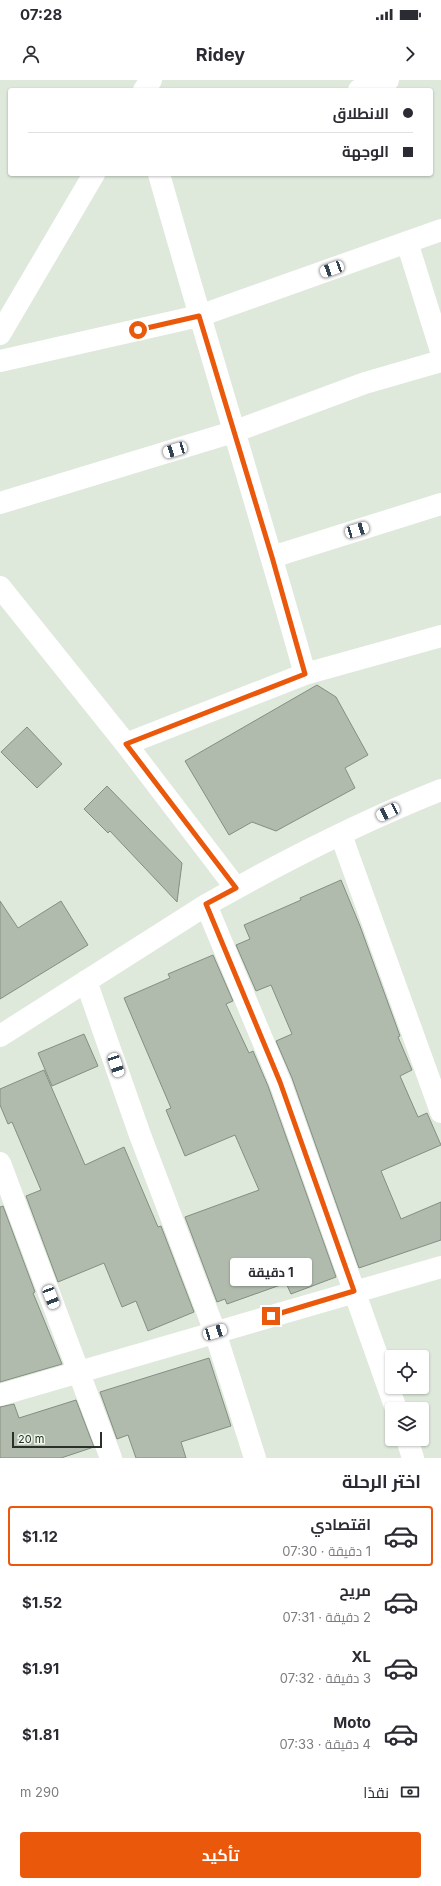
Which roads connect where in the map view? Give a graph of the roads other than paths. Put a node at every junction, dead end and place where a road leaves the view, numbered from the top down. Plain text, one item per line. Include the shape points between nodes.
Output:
1 (388, 80) edge
2 (365, 88) edge
3 (93, 176) edge
4 (160, 176) edge
5 (441, 230) edge
6 (407, 242) junction
7 (199, 316) junction
8 (0, 334) edge
9 (441, 351) edge
10 (0, 360) edge
11 (441, 361) edge
12 (233, 432) junction
13 (0, 503) edge
14 (441, 504) edge
15 (272, 557) junction
16 (0, 587) edge
17 (441, 636) edge
18 (305, 674) junction
19 (126, 744) junction
20 (441, 790) edge
21 (341, 835) junction
22 (236, 888) junction
23 (206, 904) junction
24 (86, 981) junction
25 (1, 1034) edge
26 (441, 1112) edge
27 (0, 1163) edge
28 (441, 1267) edge
29 (354, 1291) junction
30 (215, 1332) junction
31 (79, 1371) junction
32 (0, 1395) edge
33 (394, 1402) edge
34 (409, 1446) edge
35 (111, 1458) edge
36 (255, 1458) edge
37 (413, 1458) edge

1 - 2 street
3 - 8 street
4 - 7 street
5 - 6 street
6 - 7 street
6 - 9 street
7 - 10 street
7 - 12 street
11 - 12 street via 365,384
12 - 13 street
12 - 15 street
14 - 15 street
15 - 18 street
16 - 19 street
17 - 18 street
18 - 19 street
19 - 22 street
20 - 21 street via 400,806
21 - 22 street
21 - 26 street
22 - 23 street
23 - 24 street
23 - 29 street via 280,1082
24 - 25 street
24 - 30 street via 140,1135
27 - 31 street
28 - 29 street
29 - 30 street
29 - 33 street
30 - 31 street
30 - 36 street
31 - 32 street
31 - 35 street
34 - 37 street

